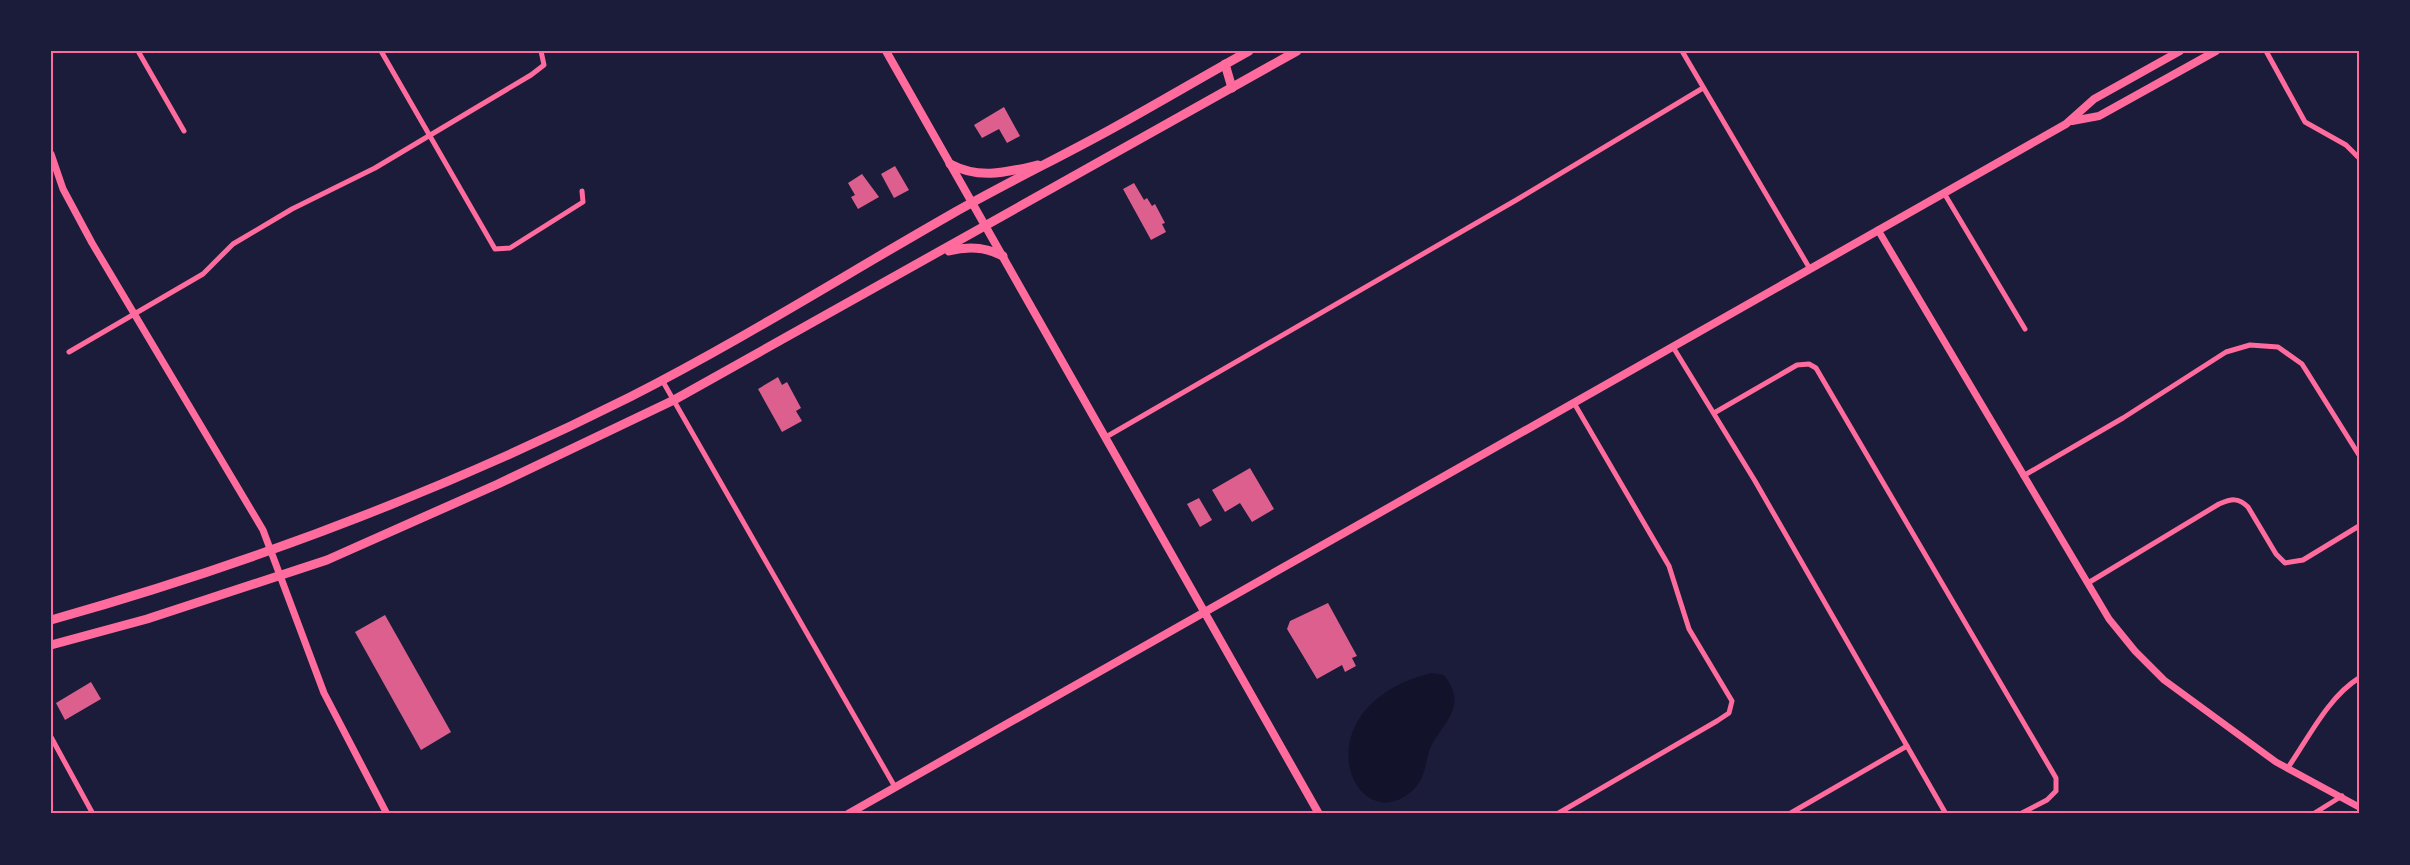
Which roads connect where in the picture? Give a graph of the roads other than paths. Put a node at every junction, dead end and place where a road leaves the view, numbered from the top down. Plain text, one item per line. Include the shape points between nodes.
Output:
1 (138, 51) edge
2 (381, 51) edge
3 (541, 51) edge
4 (886, 51) edge
5 (1249, 51) edge
6 (1297, 51) edge
7 (1682, 51) edge
8 (2180, 51) edge
9 (2216, 51) edge
10 (2266, 51) edge
11 (1225, 64) junction
12 (1232, 88) junction
13 (1703, 88) junction
14 (2070, 121) junction
15 (184, 130) dead end
16 (430, 135) junction
17 (51, 154) edge
18 (2359, 158) edge
19 (1049, 162) junction
20 (950, 164) junction
21 (582, 191) dead end
22 (1944, 193) junction
23 (973, 203) junction
24 (986, 226) junction
25 (1878, 230) junction
26 (936, 255) junction
27 (1003, 256) junction
28 (1810, 269) junction
29 (136, 313) junction
30 (2025, 329) dead end
31 (1673, 346) junction
32 (69, 352) dead end
33 (662, 380) junction
34 (674, 400) junction
35 (1574, 403) junction
36 (1714, 413) junction
37 (1106, 437) junction
38 (2359, 455) edge
39 (2023, 476) junction
40 (2359, 526) edge
41 (271, 549) junction
42 (280, 575) junction
43 (2088, 583) junction
44 (1205, 612) junction
45 (51, 620) edge
46 (51, 645) edge
47 (2359, 678) edge
48 (51, 737) edge
49 (1907, 746) junction
50 (2287, 769) junction
51 (895, 787) junction
52 (2342, 796) junction
53 (2359, 807) edge
54 (93, 814) edge
55 (387, 814) edge
56 (848, 814) edge
57 (1319, 814) edge
58 (1557, 814) edge
59 (1789, 814) edge
60 (1946, 814) edge
61 (2020, 814) edge
62 (2313, 814) edge

1 - 15 street
2 - 16 street
3 - 16 street via 544,65 531,75
4 - 20 main road
5 - 11 main road
6 - 12 main road
7 - 13 street
8 - 14 main road via 2094,99
9 - 14 main road via 2099,116
10 - 18 street via 2306,122 2346,145
11 - 12 main road
11 - 19 main road
12 - 24 main road
13 - 28 street
13 - 37 street
14 - 22 main road
16 - 21 street via 495,249 510,248 583,202
16 - 29 street via 233,244 203,274
17 - 29 street via 77,216
19 - 20 main road via 987,174
19 - 23 main road
20 - 23 main road
22 - 25 main road
22 - 30 street
23 - 24 main road
23 - 33 main road
24 - 26 main road
24 - 27 main road
25 - 28 main road
25 - 39 street
26 - 27 main road via 961,247 982,248
26 - 34 main road
27 - 37 main road
28 - 31 main road
29 - 32 street
29 - 41 street via 242,491
31 - 35 main road
31 - 36 street
33 - 34 street
33 - 41 main road via 407,499
34 - 42 main road via 449,506 327,560
34 - 51 street
35 - 44 main road
35 - 58 street via 1669,566 1689,629 1732,701 1729,713
36 - 49 street
36 - 61 street via 1797,365 1809,363 1816,368 2056,778 2056,791
37 - 44 main road
38 - 39 street via 2302,364 2278,347 2250,345 2226,352
39 - 43 street
40 - 43 street via 2303,560 2284,563 2248,507 2232,499
41 - 42 street
41 - 45 main road
42 - 46 main road via 147,620
42 - 55 street via 324,693
43 - 50 street via 2109,619 2164,680
44 - 51 main road
44 - 57 main road
47 - 50 street via 2333,702
48 - 54 street
49 - 59 street
49 - 60 street
50 - 52 street
51 - 56 main road
52 - 53 street
52 - 62 street

